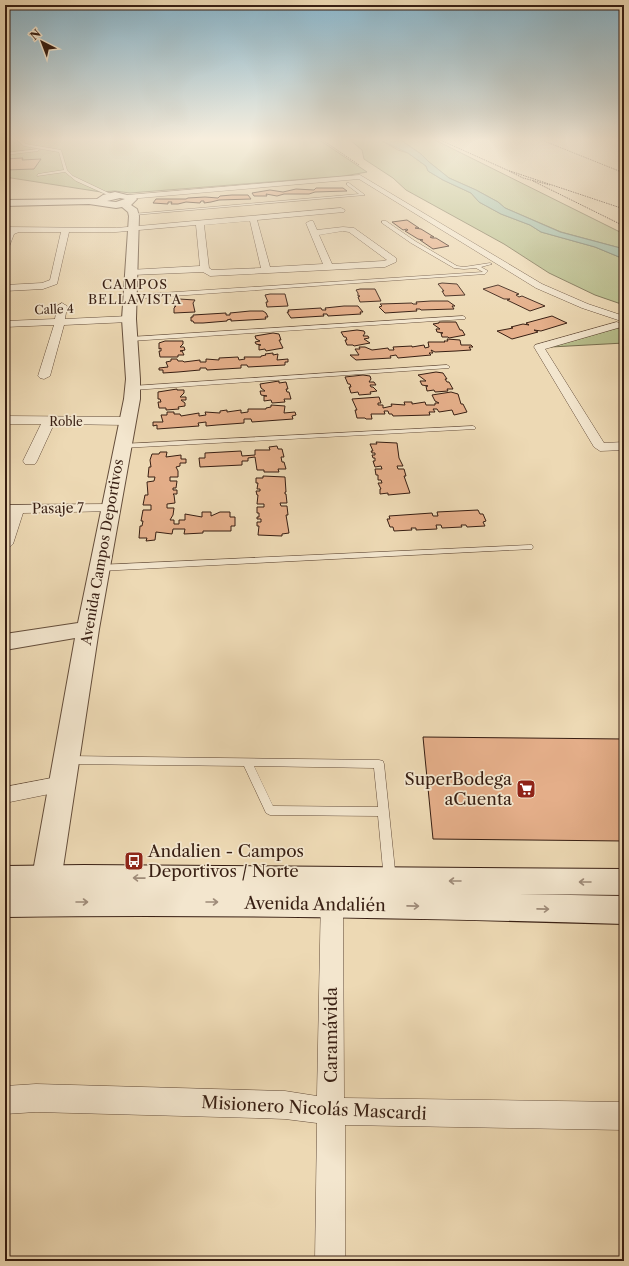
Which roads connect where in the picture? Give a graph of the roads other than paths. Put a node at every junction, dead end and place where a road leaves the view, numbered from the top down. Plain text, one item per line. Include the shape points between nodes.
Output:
1 (113, 198) edge
2 (149, 198) edge
3 (288, 198) edge
4 (384, 198) edge
5 (386, 198) edge
6 (5, 199) edge
7 (5, 203) edge
8 (121, 205) junction
9 (341, 210) dead end
10 (306, 213) junction
11 (253, 218) junction
12 (200, 222) junction
13 (384, 222) dead end
14 (5, 229) edge
15 (66, 229) junction
16 (14, 230) junction
17 (314, 233) junction
18 (5, 247) edge
19 (490, 264) junction
20 (476, 266) junction
21 (329, 267) junction
22 (205, 269) junction
23 (266, 271) junction
24 (132, 272) junction
25 (5, 288) edge
26 (130, 297) junction
27 (62, 306) dead end
28 (462, 318) dead end
29 (129, 319) junction
30 (59, 322) junction
31 (5, 324) edge
32 (622, 324) edge
33 (131, 339) junction
34 (447, 367) dead end
35 (44, 376) dead end
36 (133, 388) junction
37 (5, 420) edge
38 (49, 421) junction
39 (127, 421) junction
40 (473, 428) dead end
41 (122, 446) junction
42 (624, 446) edge
43 (30, 461) dead end
44 (110, 508) junction
45 (11, 509) edge
46 (5, 544) edge
47 (529, 547) dead end
48 (99, 568) junction
49 (88, 629) junction
50 (5, 642) edge
51 (247, 762) junction
52 (64, 772) junction
53 (5, 795) edge
54 (384, 812) junction
55 (5, 878) edge
56 (390, 881) junction
57 (624, 882) edge
58 (45, 890) junction
59 (332, 892) junction
60 (5, 904) edge
61 (624, 910) edge
62 (5, 1100) edge
63 (330, 1111) junction
64 (624, 1116) edge
65 (330, 1261) edge

1 - 8 lane
2 - 8 street
3 - 8 lane
4 - 19 street
5 - 32 street via 539,286
6 - 8 street
7 - 8 street
8 - 12 street
8 - 15 street
8 - 24 street, Avenida Campos Deportivos
9 - 10 street
10 - 11 street
10 - 17 street
11 - 12 street
11 - 23 street
12 - 22 street
13 - 20 lane via 454,266
14 - 16 street
15 - 16 street
15 - 25 street via 54,282 43,286
16 - 18 street via 10,233
17 - 21 street
17 - 21 street via 351,230 394,260 388,263
19 - 20 lane
19 - 32 street via 541,296 573,310
20 - 26 lane via 486,273
21 - 23 street
22 - 23 street via 215,274
22 - 24 street
24 - 26 street, Avenida Campos Deportivos
26 - 29 street, Avenida Campos Deportivos
27 - 30 street
28 - 33 lane
29 - 30 street, Calle 4
29 - 33 street, Avenida Campos Deportivos
30 - 31 street, Calle 4
30 - 35 street
32 - 42 street via 539,347 600,447
33 - 36 street, Avenida Campos Deportivos
34 - 36 lane
36 - 39 street, Avenida Campos Deportivos
37 - 38 street, Roble
38 - 39 street, Roble
38 - 43 street
39 - 41 street, Avenida Campos Deportivos
40 - 41 lane
41 - 44 street, Avenida Campos Deportivos
44 - 45 street, Pasaje 7
44 - 48 street, Avenida Campos Deportivos
45 - 46 street
47 - 48 lane
48 - 49 street, Avenida Campos Deportivos
49 - 50 street
49 - 52 street, Avenida Campos Deportivos
51 - 52 lane
51 - 54 lane via 270,810
51 - 54 lane via 379,764
52 - 53 street
52 - 58 street, Avenida Campos Deportivos
54 - 56 lane
55 - 58 street, Avenida Andalién
57 -> 56 street, Avenida Andalién
56 - 59 street, Avenida Andalién
58 - 59 street, Avenida Andalién
58 - 60 street, Avenida Andalién
59 -> 61 street, Avenida Andalién
59 - 63 street, Caramávida
62 - 63 street, Misionero Nicolás Mascardi via 36,1098 258,1104
63 - 64 street, Misionero Nicolás Mascardi
63 - 65 street, Caramávida

